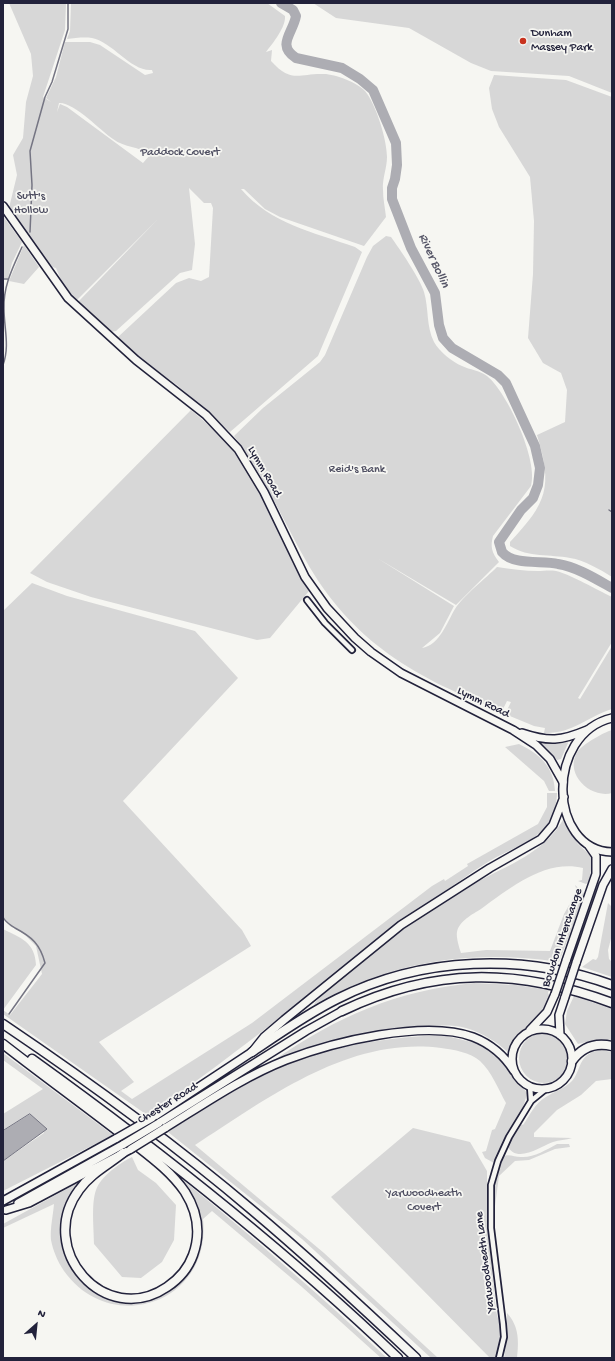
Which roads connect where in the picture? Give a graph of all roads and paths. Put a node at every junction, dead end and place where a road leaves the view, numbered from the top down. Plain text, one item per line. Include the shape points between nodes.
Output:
1 (3, 206) edge
2 (307, 600) dead end
3 (352, 650) dead end
4 (612, 718) edge
5 (512, 730) junction
6 (586, 730) junction
7 (563, 782) junction
8 (564, 797) junction
9 (588, 844) junction
10 (612, 852) edge
11 (612, 869) edge
12 (612, 984) edge
13 (612, 1003) edge
14 (342, 1011) joint
15 (3, 1024) edge
16 (527, 1032) junction
17 (560, 1035) junction
18 (3, 1040) edge
19 (3, 1044) edge
20 (612, 1046) edge
21 (252, 1052) junction
22 (572, 1061) junction
23 (514, 1071) junction
24 (530, 1086) junction
25 (547, 1088) junction
26 (531, 1101) junction
27 (123, 1153) junction
28 (3, 1201) edge
29 (4, 1211) edge
30 (398, 1358) edge
31 (416, 1358) edge
32 (499, 1358) edge

1 - 5 main road, Lymm Road via 80,311 136,360 206,415 238,449 264,492 304,577 341,624 371,652 401,673
2 - 3 street via 325,623
4 - 6 main road, Lymm Road
5 - 6 main road, Lymm Road via 553,740 564,739
5 - 7 main road, Lymm Road via 546,755
6 - 7 main road via 569,753
7 - 8 main road
8 - 9 main road via 568,821
8 - 21 main road, Chester Road via 553,825 541,840 401,925 264,1037
9 - 10 main road
9 - 16 main road, Bowdon Interchange, bridge via 595,854 596,874 555,994 544,1017
11 - 17 main road, Bowdon Interchange, bridge via 603,885 559,1015
12 - 21 highway via 571,971 518,964 463,964 435,968 388,979 338,999 290,1026
13 - 14 highway via 543,982 492,976 417,984 394,990
14 - 29 main road, Chester Road, bridge via 124,1144
15 - 31 highway via 119,1106 221,1185 326,1274
16 - 17 main road via 543,1029
16 - 23 main road via 514,1049
17 - 22 main road via 570,1048
18 - 30 highway via 126,1128 213,1195 322,1288
19 - 27 highway via 164,1168 190,1200 198,1229 192,1258 174,1282 155,1294 144,1297 123,1298 103,1292 89,1283 72,1262 65,1238 67,1214 76,1194 94,1174
20 - 22 highway via 591,1046 577,1054
21 - 28 main road, Chester Road, bridge via 152,1118
22 - 25 main road via 566,1077 560,1083
23 - 24 main road via 519,1079
23 - 27 main road, bridge via 508,1061 492,1047 460,1033 424,1031 371,1037 330,1046 286,1060 247,1079
24 - 25 main road
24 - 26 street
25 - 26 street, Yarwoodheath Lane
26 - 32 street, Yarwoodheath Lane via 509,1137 498,1161 491,1186 491,1228 504,1324
27 - 29 main road via 30,1203

